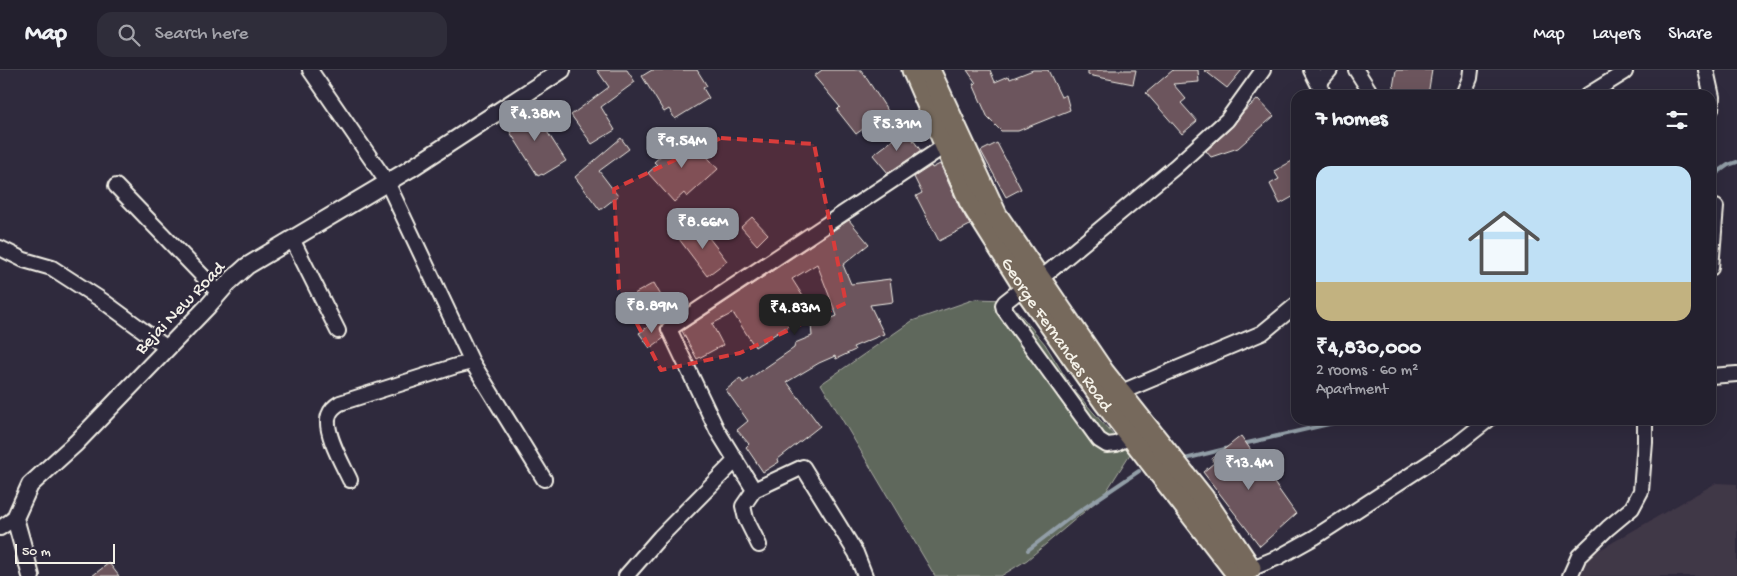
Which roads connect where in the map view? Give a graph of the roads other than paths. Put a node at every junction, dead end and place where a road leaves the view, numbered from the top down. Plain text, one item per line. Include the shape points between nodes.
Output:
1 (310, 70) edge
2 (562, 70) edge
3 (912, 70) edge
4 (930, 70) edge
5 (1263, 70) edge
6 (1311, 70) edge
7 (1330, 70) edge
8 (1356, 70) edge
9 (1471, 70) edge
10 (1706, 70) edge
11 (1625, 72) dead end
12 (1321, 89) edge
13 (1369, 90) edge
14 (1464, 90) edge
15 (1596, 90) edge
16 (1710, 90) edge
17 (946, 145) junction
18 (387, 182) junction
19 (116, 186) dead end
20 (292, 239) junction
21 (0, 248) edge
22 (1032, 283) junction
23 (219, 293) junction
24 (1291, 309) edge
25 (338, 331) dead end
26 (167, 348) junction
27 (472, 362) junction
28 (1737, 374) edge
29 (1716, 376) edge
30 (1119, 393) junction
31 (1482, 425) edge
32 (1645, 425) edge
33 (1131, 436) junction
34 (736, 460) junction
35 (544, 479) dead end
36 (350, 480) dead end
37 (754, 490) junction
38 (15, 518) junction
39 (0, 528) edge
40 (759, 545) dead end
41 (1245, 574) edge
42 (31, 576) edge
43 (626, 576) edge
44 (865, 576) edge
45 (1570, 576) edge

1 - 18 street
2 - 18 street, Bejai New Road
3 - 17 main road, George Fernandes Road
4 - 22 main road, George Fernandes Road via 996,216
5 - 22 street via 1228,120
6 - 12 street
7 - 12 street
8 - 13 street
9 - 14 street
10 - 16 street
11 - 15 street
17 - 22 main road, George Fernandes Road via 970,201
17 - 34 street via 668,329
18 - 20 street, Bejai New Road
18 - 27 street
19 - 23 street
20 - 23 street, Bejai New Road via 247,266
20 - 25 street
21 - 26 street via 24,260 52,268
22 - 30 main road, George Fernandes Road
22 - 33 main road, George Fernandes Road via 1104,401
22 - 33 street via 1005,302 1004,309 1099,440 1107,446
23 - 26 street, Bejai New Road
24 - 30 street via 1262,333
26 - 38 street, Bejai New Road via 76,443 30,485
27 - 35 street
27 - 36 street via 340,403 333,408 328,416 329,433
28 - 29 street
30 - 41 main road, George Fernandes Road via 1202,498
31 - 41 street via 1455,446 1315,537
32 - 45 street via 1641,491 1632,508 1579,556
33 - 41 main road, George Fernandes Road
34 - 37 street
34 - 43 street
37 - 40 street via 743,506
37 - 44 street via 803,467 856,552
38 - 39 street
38 - 42 street

